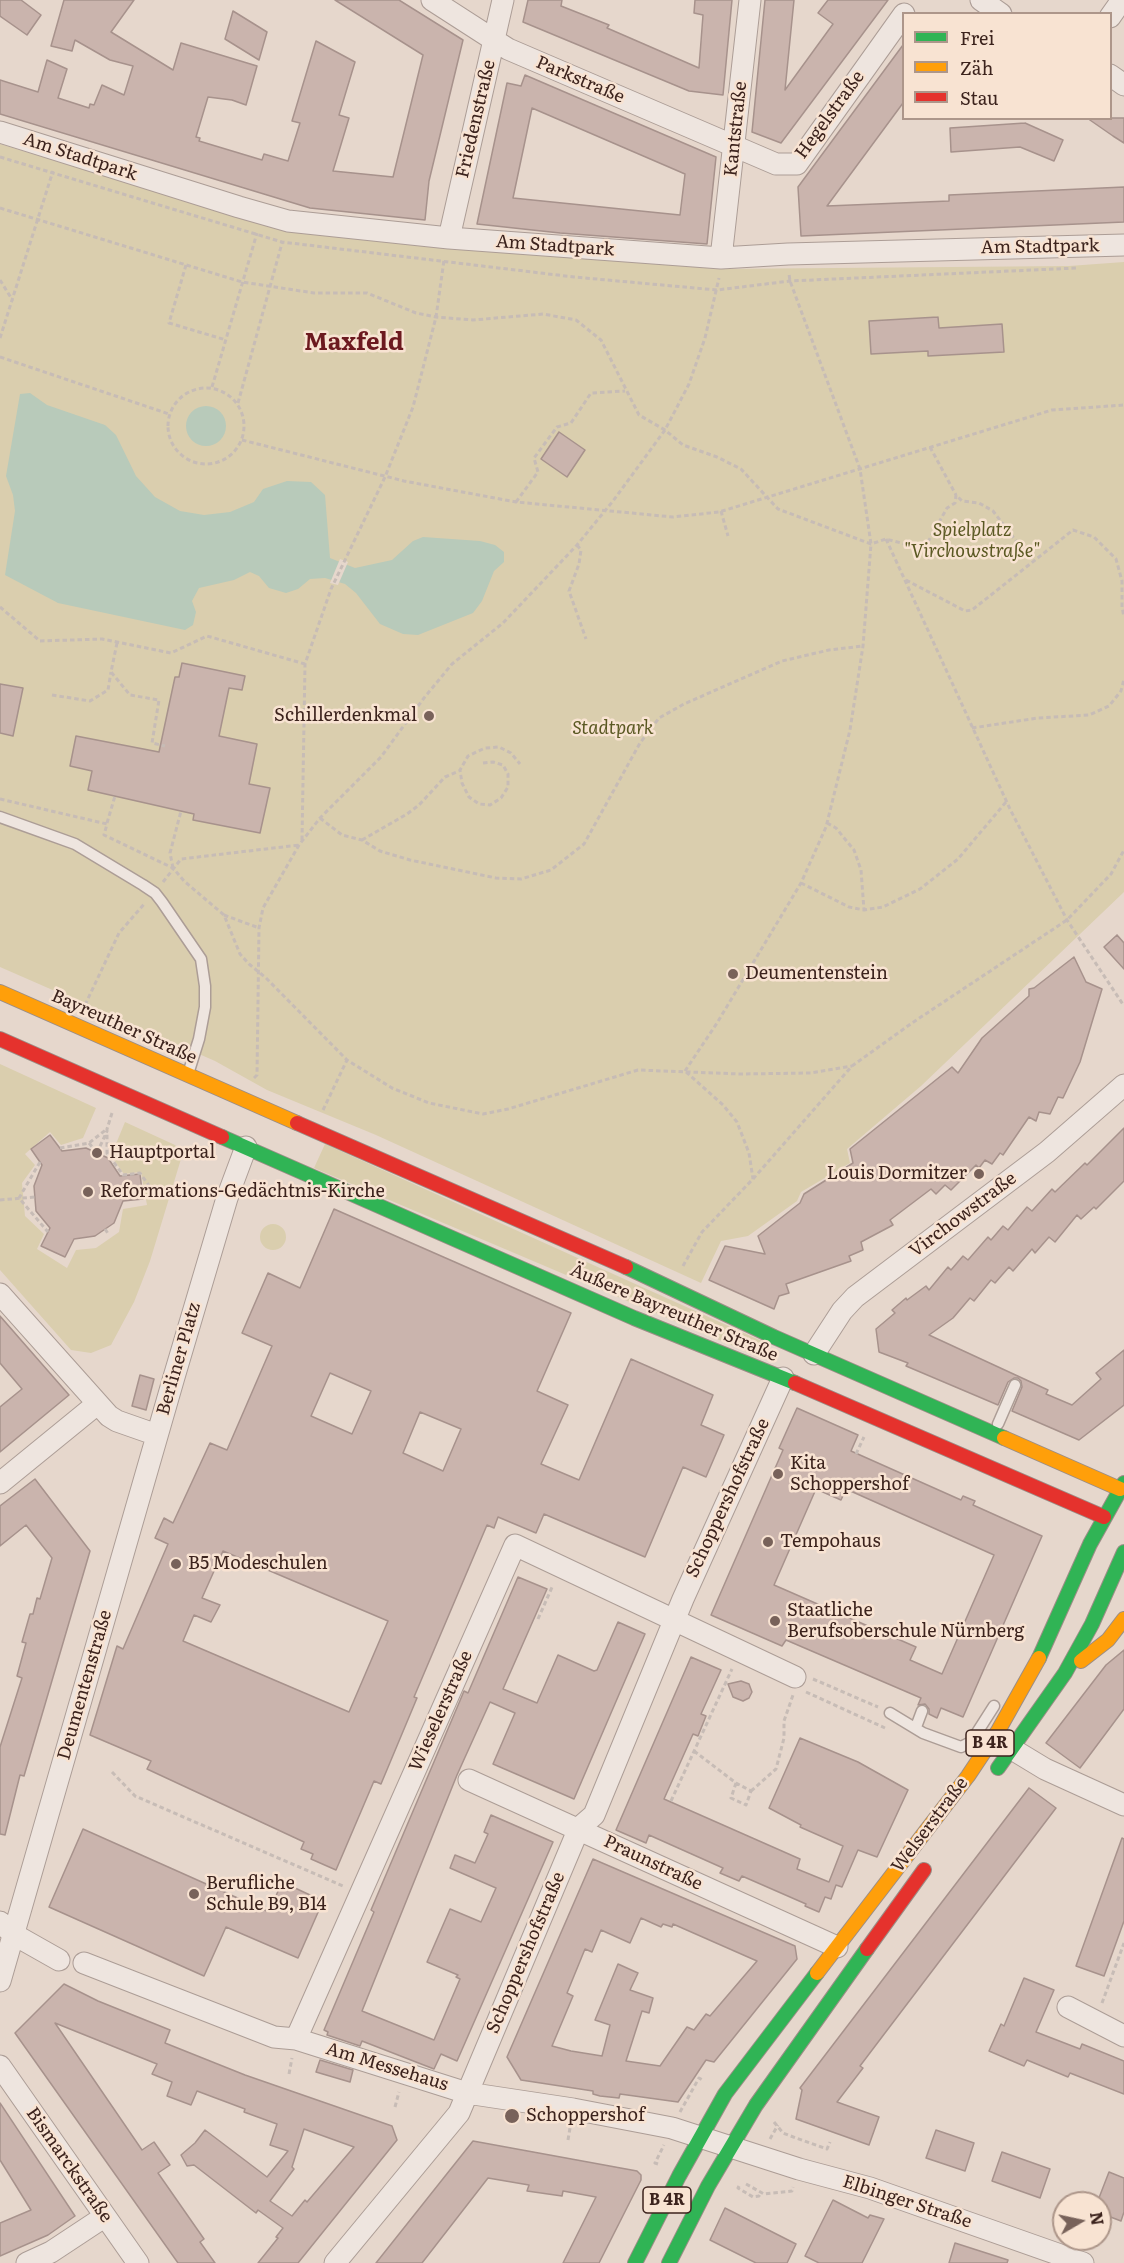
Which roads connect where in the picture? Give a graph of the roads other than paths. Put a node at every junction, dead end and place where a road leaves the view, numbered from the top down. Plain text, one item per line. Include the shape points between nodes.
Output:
1 (432, 0) edge
2 (503, 0) edge
3 (750, 0) edge
4 (981, 0) edge
5 (1122, 0) edge
6 (998, 12) edge
7 (1112, 14) edge
8 (902, 17) edge
9 (494, 38) junction
10 (0, 132) edge
11 (734, 146) junction
12 (449, 238) junction
13 (1124, 245) edge
14 (722, 258) junction
15 (0, 817) edge
16 (0, 992) edge
17 (0, 1039) edge
18 (188, 1074) junction
19 (1124, 1085) edge
20 (233, 1095) joint
21 (247, 1142) junction
22 (0, 1294) edge
23 (814, 1354) junction
24 (783, 1378) junction
25 (1016, 1385) dead end
26 (97, 1404) junction
27 (998, 1424) dead end
28 (157, 1435) junction
29 (0, 1483) edge
30 (1123, 1488) edge
31 (1109, 1519) junction
32 (1124, 1552) edge
33 (1124, 1619) edge
34 (675, 1620) junction
35 (1065, 1673) junction
36 (1028, 1678) junction
37 (795, 1682) road end
38 (922, 1711) dead end
39 (890, 1713) road end
40 (916, 1727) junction
41 (1012, 1749) junction
42 (469, 1780) dead end
43 (989, 1780) dead end
44 (1124, 1805) edge
45 (579, 1828) junction
46 (931, 1860) dead end
47 (6, 1928) edge
48 (837, 1947) junction
49 (60, 1960) dead end
50 (84, 1963) dead end
51 (0, 1981) edge
52 (1068, 2007) dead end
53 (1124, 2036) edge
54 (296, 2039) junction
55 (0, 2066) edge
56 (467, 2093) junction
57 (699, 2137) junction
58 (730, 2147) junction
59 (104, 2217) junction
60 (1055, 2258) edge
61 (27, 2263) edge
62 (138, 2263) edge
63 (335, 2263) edge
64 (635, 2263) edge
65 (669, 2263) edge
66 (1083, 2263) edge

1 - 9 street, Parkstraße
2 - 9 street, Friedenstraße
3 - 11 street, Kantstraße
4 - 6 street
5 - 7 street
8 - 11 street, Hegelstraße via 797,164 776,164
9 - 11 street, Parkstraße via 508,49
9 - 12 street, Friedenstraße
10 - 12 street, Am Stadtpark via 288,221
11 - 14 street, Kantstraße
12 - 14 street, Am Stadtpark
13 - 14 street, Am Stadtpark
15 - 18 lane via 75,844 154,893 201,959 205,1007
16 - 18 main road, Bayreuther Straße
17 - 21 main road, Äußere Bayreuther Straße via 211,1131
18 - 20 main road, Bayreuther Straße
19 - 23 street, Virchowstraße via 1047,1152 855,1297
20 - 23 main road, Äußere Bayreuther Straße via 257,1111 668,1285
21 - 24 main road, Äußere Bayreuther Straße via 634,1318
21 - 28 street, Berliner Platz
22 - 26 street, Berliner Platz
23 - 30 main road, Äußere Bayreuther Straße
24 - 31 main road, Äußere Bayreuther Straße
24 - 34 street, Schoppershofstraße
25 - 27 lane
26 - 28 street, Berliner Platz via 117,1421
26 - 29 street
28 - 47 street, Deumentenstraße
30 - 31 main road, Welserstraße / B 4R
31 - 36 main road, Welserstraße / B 4R
32 - 35 main road, Welserstraße / B 4R
33 - 35 main road via 1108,1640
34 - 37 street
34 - 45 street, Schoppershofstraße via 594,1815
34 - 54 street, Wieselerstraße via 515,1545
35 - 41 main road, Welserstraße / B 4R
36 - 40 lane via 1007,1691 966,1746 956,1747
36 - 48 main road, Welserstraße / B 4R via 968,1776
38 - 40 lane
39 - 40 lane
41 - 43 main road, Welserstraße / B 4R
41 - 44 street via 1045,1769
42 - 45 street, Praunstraße
45 - 48 street, Praunstraße
45 - 56 street, Schoppershofstraße
46 - 58 main road, Welserstraße / B 4R
47 - 49 street
47 - 51 street
48 - 57 main road, Welserstraße / B 4R via 725,2094
50 - 54 street, Am Messehaus via 274,2037
52 - 53 street
54 - 56 street, Am Messehaus
55 - 59 street, Bismarckstraße
56 - 57 street, Am Messehaus via 591,2112
56 - 63 street, Schoppershofstraße via 459,2113
57 - 58 street
57 - 64 main road, Welserstraße / B 4R
58 - 60 street, Elbinger Straße via 870,2188
58 - 65 main road, Welserstraße / B 4R
59 - 61 street
59 - 62 street, Bismarckstraße
60 - 66 street, Elbinger Straße

